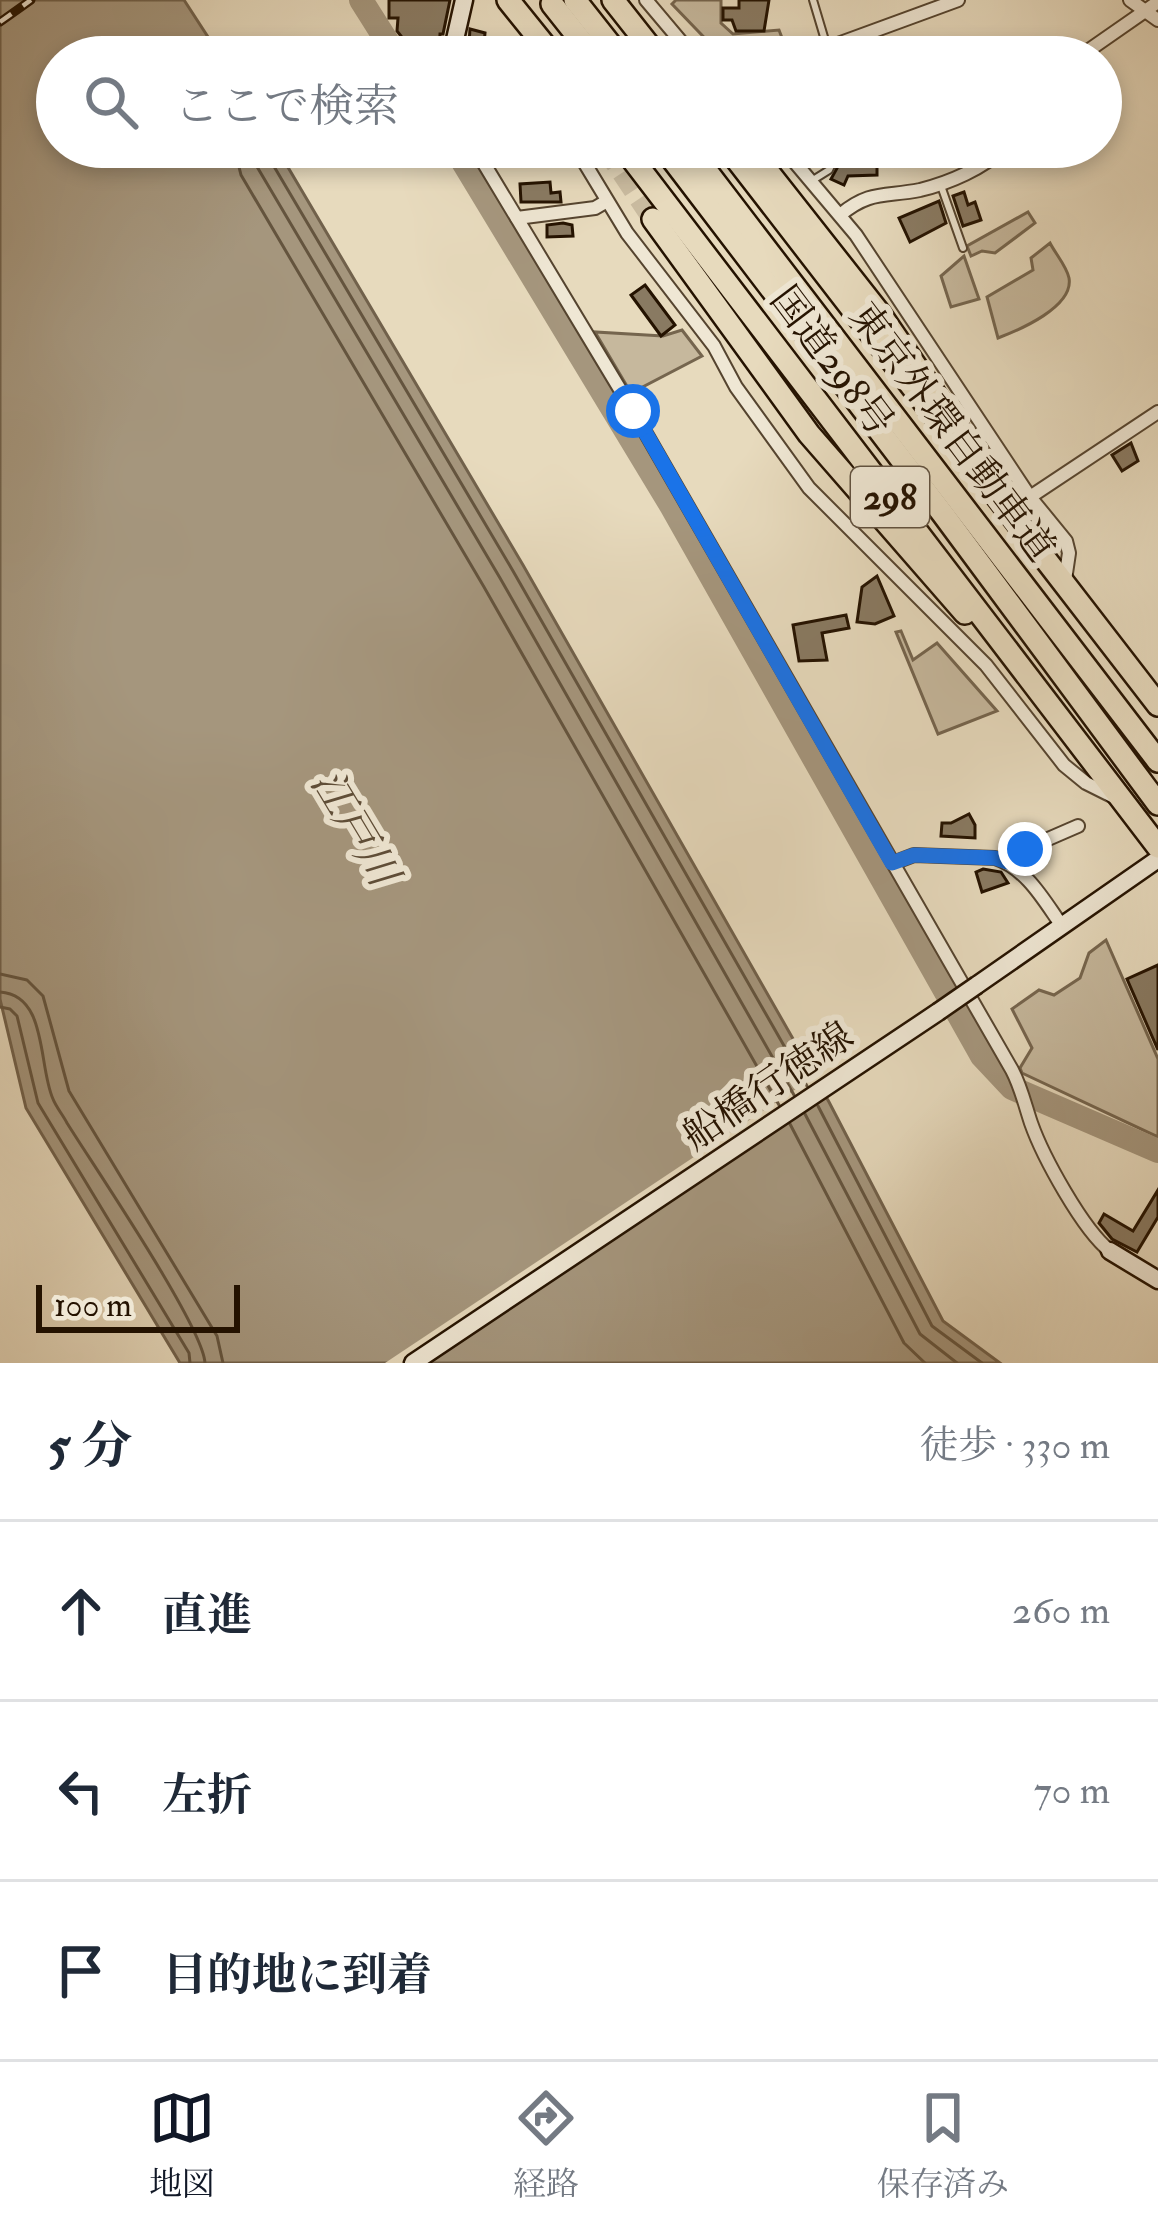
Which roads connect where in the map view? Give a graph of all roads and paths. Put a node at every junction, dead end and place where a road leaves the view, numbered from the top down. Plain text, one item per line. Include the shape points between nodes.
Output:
1 (464, 0) edge
2 (508, 0) edge
3 (517, 0) edge
4 (575, 0) edge
5 (614, 0) edge
6 (646, 0) edge
7 (813, 0) edge
8 (958, 0) edge
9 (1130, 0) edge
10 (552, 4) dead end
11 (1154, 11) edge
12 (456, 36) edge
13 (538, 36) edge
14 (538, 36) edge
15 (577, 36) edge
16 (603, 36) edge
17 (642, 36) edge
18 (676, 36) edge
19 (823, 36) edge
20 (868, 36) edge
21 (1113, 36) edge
22 (487, 168) edge
23 (587, 168) edge
24 (639, 168) edge
25 (679, 168) edge
26 (704, 168) edge
27 (743, 168) tunnel mouth
28 (765, 168) tunnel mouth
29 (799, 168) edge
30 (830, 168) edge
31 (973, 168) edge
32 (811, 182) junction
33 (940, 183) junction
34 (607, 201) junction
35 (840, 215) junction
36 (517, 218) junction
37 (653, 219) tunnel mouth
38 (963, 248) dead end
39 (1158, 412) edge
40 (1030, 497) junction
41 (1016, 524) junction
42 (1064, 584) junction
43 (1032, 682) junction
44 (1158, 705) edge
45 (1158, 761) edge
46 (1125, 803) junction
47 (1158, 805) edge
48 (1078, 826) dead end
49 (1158, 847) edge
50 (1158, 859) edge
51 (1007, 862) junction
52 (892, 863) junction
53 (1062, 926) junction
54 (1110, 1251) joint
55 (1158, 1280) edge
56 (412, 1363) edge

1 - 12 main road
2 - 13 highway
3 - 14 highway
4 - 16 highway
5 - 17 highway
6 - 18 street
7 - 19 lane
8 - 20 street
9 - 11 street
10 - 15 highway
11 - 21 street
22 - 36 street
23 - 34 street
24 - 43 highway, 国道298号 / 298
25 - 47 highway, 東京外環自動車道
26 - 45 highway, 東京外環自動車道
27 - 41 highway, 国道298号 / 298
28 - 41 highway via 916,364
29 - 32 street
30 - 32 lane
31 - 33 street
32 - 35 street
33 - 35 street via 871,195
33 - 38 lane
34 - 36 street
34 - 46 street via 809,488 986,665 1064,765
35 - 40 street
36 - 52 street
37 - 43 highway via 809,434
39 - 40 street
40 - 42 street via 1069,547
41 - 42 highway, 国道298号 / 298
42 - 44 highway, 国道298号 / 298
43 - 46 highway, 国道298号 / 298
46 - 49 highway, 国道298号 / 298
48 - 51 street
50 - 53 main road, 船橋行徳線
51 - 52 street via 914,855
51 - 53 street
52 - 54 street via 1017,1079 1040,1142
53 - 56 main road, 船橋行徳線, bridge
54 - 55 main road

